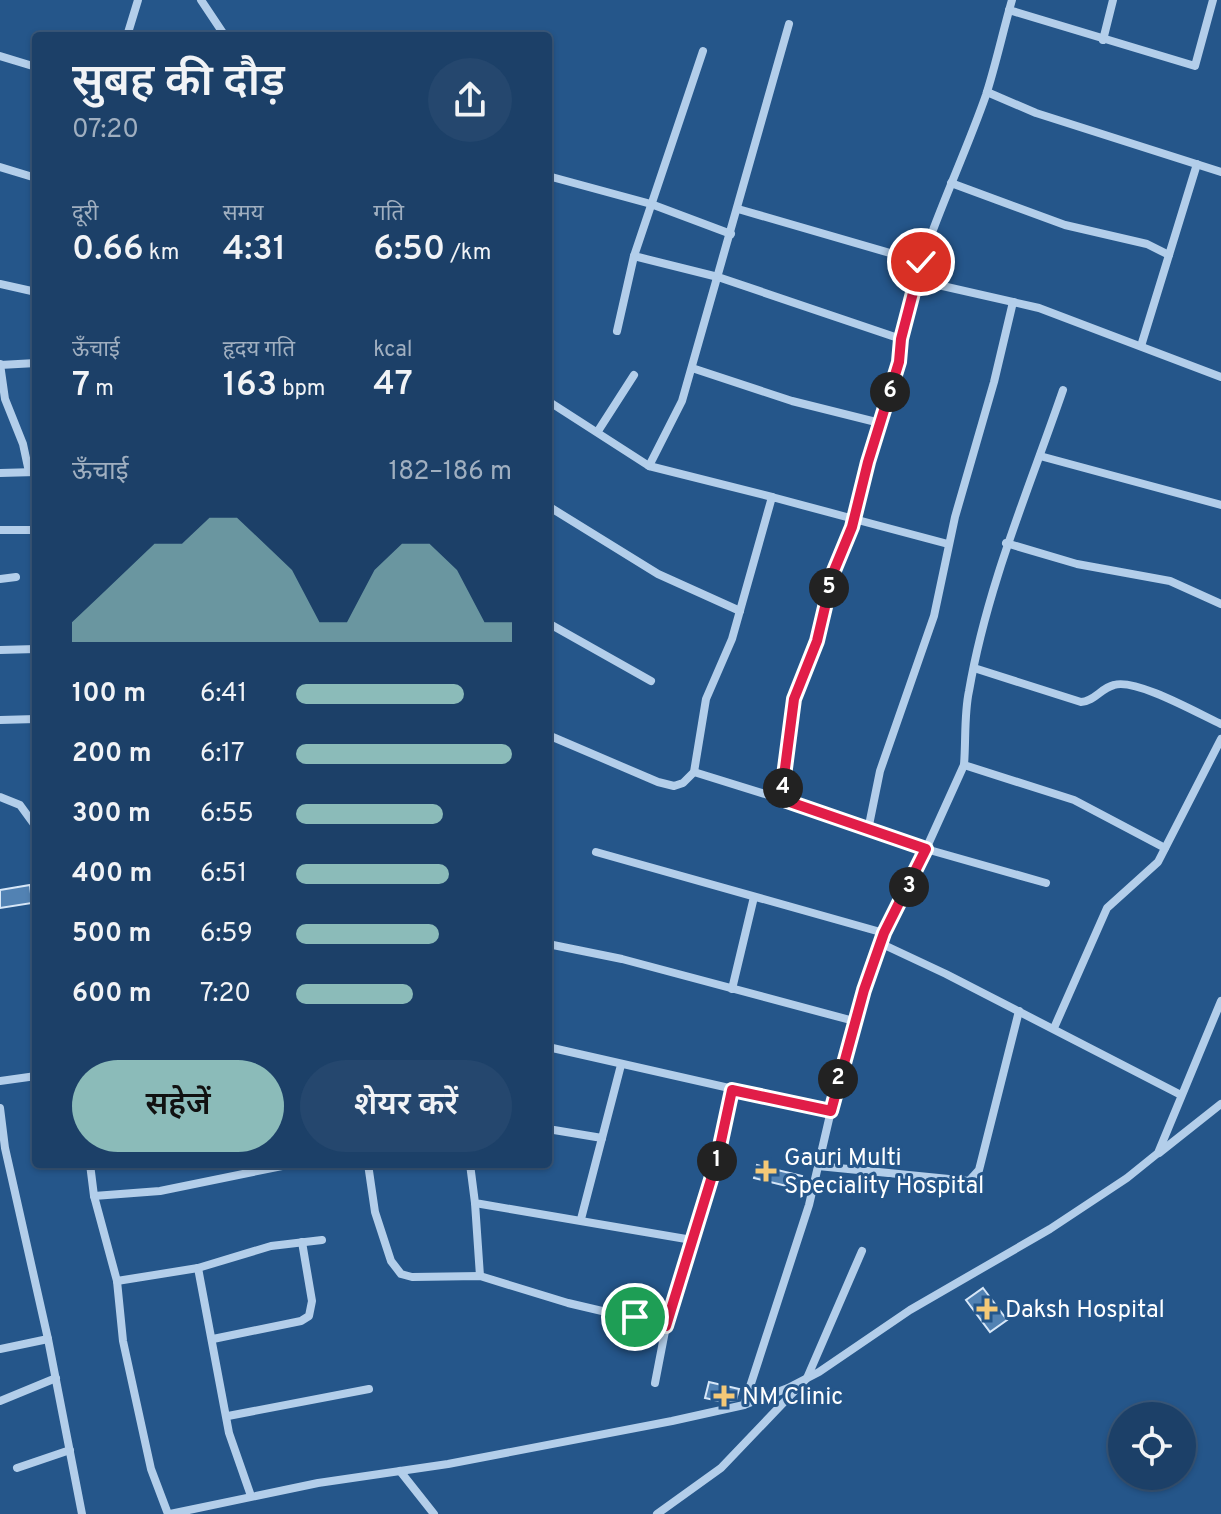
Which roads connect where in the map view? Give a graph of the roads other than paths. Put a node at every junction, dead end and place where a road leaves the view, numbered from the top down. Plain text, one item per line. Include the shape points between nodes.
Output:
1 (138, 0) edge
2 (201, 0) edge
3 (1012, 0) edge
4 (1113, 0) edge
5 (1213, 0) edge
6 (1009, 10) junction
7 (789, 24) dead end
8 (128, 32) edge
9 (222, 32) edge
10 (1103, 40) junction
11 (703, 51) dead end
12 (0, 56) edge
13 (32, 66) edge
14 (987, 92) junction
15 (1197, 164) junction
16 (0, 167) edge
17 (1221, 172) edge
18 (32, 177) edge
19 (552, 179) edge
20 (951, 183) junction
21 (651, 204) junction
22 (738, 209) junction
23 (731, 234) junction
24 (1169, 255) junction
25 (634, 256) junction
26 (921, 262) junction
27 (718, 277) junction
28 (916, 280) junction
29 (0, 284) edge
30 (32, 291) edge
31 (1013, 302) junction
32 (617, 331) dead end
33 (901, 339) junction
34 (1141, 346) junction
35 (32, 363) edge
36 (0, 364) edge
37 (692, 368) junction
38 (634, 375) dead end
39 (1221, 377) edge
40 (1063, 390) dead end
41 (552, 403) edge
42 (880, 423) junction
43 (598, 431) junction
44 (1040, 456) junction
45 (649, 466) junction
46 (32, 472) edge
47 (0, 473) edge
48 (772, 497) junction
49 (1221, 505) edge
50 (552, 508) edge
51 (854, 519) junction
52 (0, 530) edge
53 (32, 530) edge
54 (1006, 543) junction
55 (948, 544) junction
56 (16, 577) dead end
57 (0, 579) edge
58 (1221, 604) edge
59 (740, 611) junction
60 (552, 625) edge
61 (32, 649) edge
62 (0, 650) edge
63 (974, 668) junction
64 (651, 681) dead end
65 (32, 719) edge
66 (0, 720) edge
67 (1221, 724) edge
68 (552, 737) edge
69 (1221, 739) edge
70 (964, 765) junction
71 (694, 772) junction
72 (0, 797) edge
73 (781, 799) junction
74 (32, 822) edge
75 (868, 830) junction
76 (1165, 848) junction
77 (926, 849) junction
78 (596, 852) dead end
79 (1046, 883) dead end
80 (754, 897) junction
81 (884, 933) junction
82 (882, 944) junction
83 (552, 945) edge
84 (732, 989) junction
85 (1221, 1001) edge
86 (1019, 1011) junction
87 (854, 1021) junction
88 (1054, 1028) junction
89 (552, 1048) edge
90 (621, 1065) junction
91 (32, 1077) edge
92 (0, 1081) edge
93 (732, 1090) junction
94 (1181, 1095) junction
95 (1221, 1104) edge
96 (0, 1108) edge
97 (831, 1111) junction
98 (552, 1130) edge
99 (602, 1138) junction
100 (1158, 1153) junction
101 (818, 1166) junction
102 (90, 1168) edge
103 (272, 1168) edge
104 (369, 1168) edge
105 (471, 1168) edge
106 (94, 1196) junction
107 (475, 1203) junction
108 (581, 1219) junction
109 (322, 1240) dead end
110 (692, 1240) junction
111 (302, 1242) junction
112 (862, 1251) dead end
113 (198, 1268) junction
114 (480, 1276) junction
115 (117, 1281) junction
116 (666, 1326) junction
117 (48, 1339) junction
118 (213, 1339) junction
119 (0, 1349) edge
120 (56, 1378) junction
121 (807, 1378) junction
122 (655, 1383) dead end
123 (369, 1389) dead end
124 (0, 1401) edge
125 (744, 1405) junction
126 (228, 1416) junction
127 (70, 1450) junction
128 (17, 1468) dead end
129 (400, 1471) junction
130 (251, 1496) junction
131 (82, 1514) edge
132 (169, 1514) edge
133 (434, 1514) edge
134 (657, 1514) edge

1 - 8 street
2 - 9 street
3 - 6 street
4 - 10 street
5 - 10 street via 1195,66
6 - 10 street
6 - 14 street
7 - 22 street
11 - 21 street
12 - 13 street
14 - 15 street
14 - 20 street
15 - 17 street
15 - 24 street
16 - 18 street
19 - 21 street
20 - 24 street via 1025,212 1147,244
20 - 26 street
21 - 23 street
21 - 25 street
22 - 23 street
22 - 26 street
23 - 27 street
24 - 34 street
25 - 27 street
25 - 32 street
26 - 28 street
27 - 33 street
27 - 37 street
28 - 31 street
28 - 33 street
29 - 30 street
31 - 34 street
31 - 55 street
33 - 42 street
34 - 39 street
35 - 36 street
36 - 46 street via 5,399
37 - 42 street
37 - 45 street via 677,414
38 - 43 street
40 - 44 street
41 - 43 street
42 - 51 street
43 - 45 street
44 - 49 street
44 - 54 street
45 - 48 street
46 - 47 street
48 - 51 street
48 - 59 street
50 - 59 street via 658,574
51 - 55 street
51 - 73 street via 794,699
52 - 53 street
54 - 58 street via 1077,564 1170,581
54 - 63 street
55 - 75 street via 934,616 880,771
56 - 57 street
59 - 71 street via 706,699
60 - 64 street
61 - 62 street
63 - 67 street via 1081,702 1112,685 1133,685
63 - 70 street
65 - 66 street
68 - 71 street via 674,786
69 - 76 street
70 - 76 street via 1074,800
70 - 77 street
71 - 73 street
72 - 74 street via 20,805
73 - 75 street
75 - 77 street
76 - 88 street via 1158,862 1107,908
77 - 79 street
77 - 81 street
78 - 80 street
80 - 81 street
80 - 84 street
81 - 82 street
82 - 86 street
82 - 87 street
83 - 84 street
84 - 87 street
85 - 94 street
86 - 88 street
86 - 101 street via 979,1170 969,1181
87 - 97 street
88 - 94 street
89 - 90 street
90 - 93 street
90 - 99 street
91 - 92 street
93 - 97 street
93 - 110 street
94 - 100 street
95 - 100 street
96 - 117 street
97 - 101 street
98 - 99 street
99 - 108 street
100 - 121 street via 1050,1229 910,1310
101 - 125 street
102 - 106 street
103 - 106 street via 160,1191
104 - 114 street via 375,1212 391,1261 401,1274
105 - 107 street
106 - 115 street
107 - 108 street
107 - 114 street
108 - 110 street
109 - 111 street
110 - 116 street
111 - 113 street
111 - 118 street via 312,1301 309,1316
112 - 121 street
113 - 115 street
113 - 118 street
114 - 116 street
115 - 132 street via 123,1341 151,1469
116 - 122 street
117 - 119 street
117 - 120 street
118 - 126 street
120 - 124 street
120 - 127 street
121 - 125 street
121 - 134 street via 721,1468
123 - 126 street
125 - 129 street
126 - 130 street
127 - 128 street
127 - 131 street
129 - 130 street
129 - 133 street
130 - 132 street

